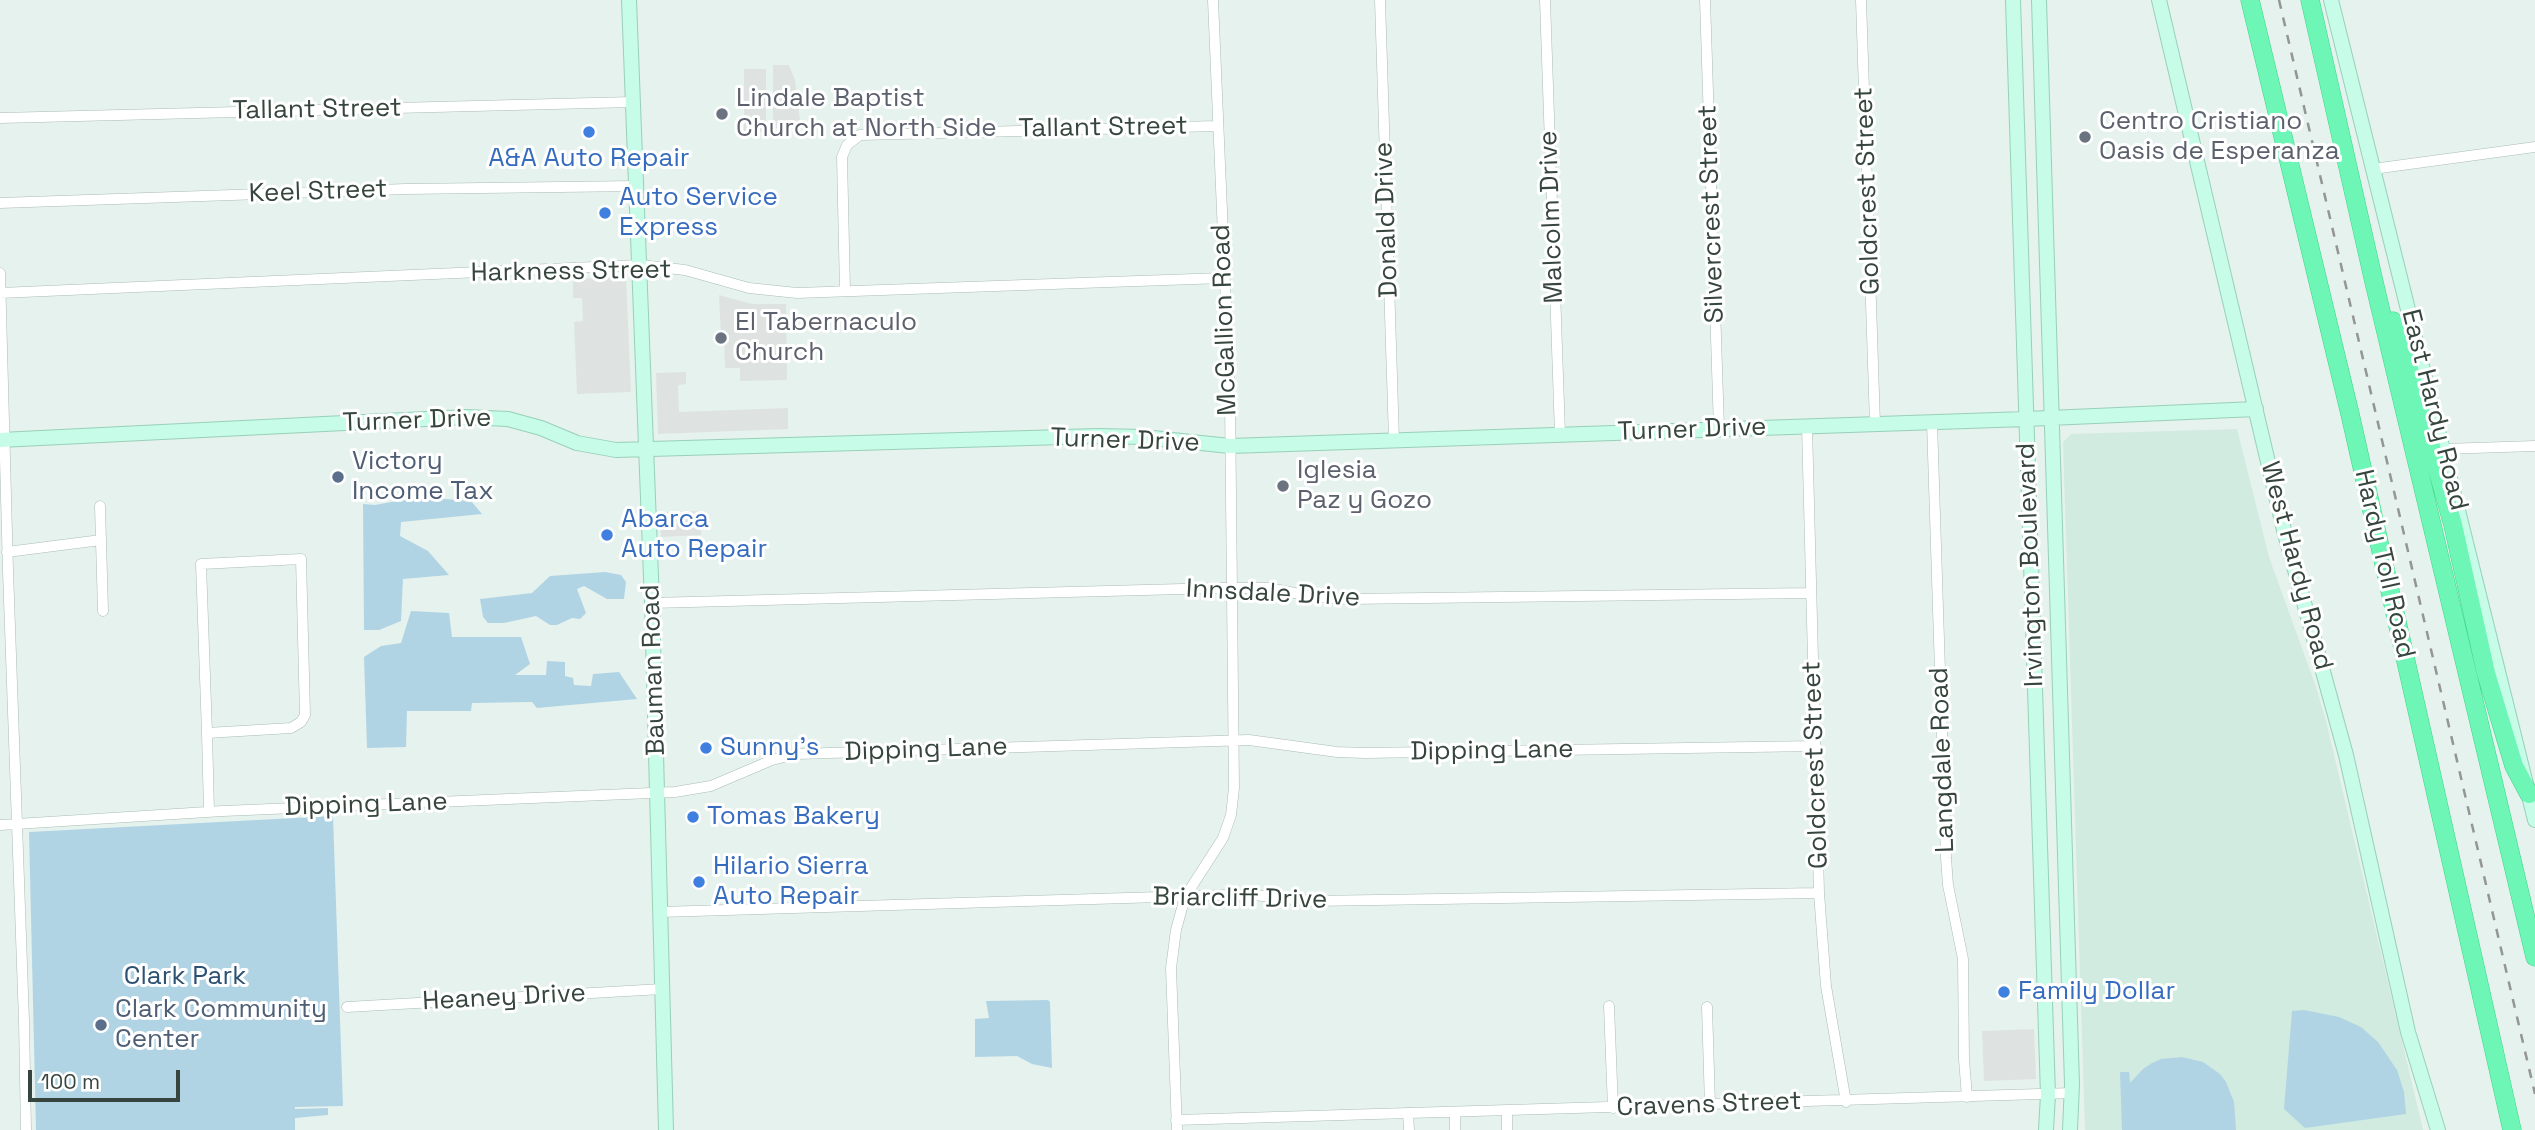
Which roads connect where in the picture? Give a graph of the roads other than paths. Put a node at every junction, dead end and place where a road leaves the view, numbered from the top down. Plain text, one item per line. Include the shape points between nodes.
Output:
1 (629, 0) edge
2 (1213, 0) edge
3 (1380, 0) edge
4 (1545, 0) edge
5 (1705, 0) edge
6 (1861, 0) edge
7 (2013, 0) edge
8 (2039, 0) edge
9 (2159, 0) edge
10 (2250, 0) edge
11 (2310, 0) edge
12 (2332, 0) edge
13 (2040, 45) junction
14 (2015, 46) junction
15 (633, 103) junction
16 (0, 118) edge
17 (1217, 126) junction
18 (2535, 147) edge
19 (2373, 169) junction
20 (637, 186) junction
21 (0, 203) edge
22 (640, 265) junction
23 (0, 273) edge
24 (1223, 278) junction
25 (2047, 278) junction
26 (2022, 280) junction
27 (2374, 282) junction
28 (845, 291) junction
29 (0, 293) edge
30 (2256, 409) junction
31 (2053, 417) junction
32 (2026, 419) junction
33 (1932, 422) junction
34 (1875, 424) junction
35 (1807, 426) junction
36 (1719, 429) junction
37 (1560, 434) junction
38 (2, 440) edge
39 (1394, 440) junction
40 (1230, 446) junction
41 (2535, 446) edge
42 (2443, 449) junction
43 (646, 450) junction
44 (100, 506) dead end
45 (101, 540) junction
46 (7, 552) junction
47 (4, 571) edge
48 (1233, 588) junction
49 (1811, 593) junction
50 (2057, 601) junction
51 (2033, 602) junction
52 (652, 603) junction
53 (103, 611) dead end
54 (6, 697) edge
55 (207, 733) junction
56 (1234, 740) junction
57 (1816, 746) junction
58 (2064, 788) junction
59 (2037, 791) junction
60 (657, 792) junction
61 (2533, 808) edge
62 (209, 812) junction
63 (0, 825) edge
64 (16, 825) junction
65 (1819, 893) junction
66 (1185, 897) junction
67 (660, 912) junction
68 (2068, 941) junction
69 (2043, 943) junction
70 (2535, 957) edge
71 (662, 989) junction
72 (1609, 1006) dead end
73 (347, 1007) dead end
74 (1707, 1007) dead end
75 (2073, 1093) junction
76 (2048, 1095) junction
77 (1967, 1097) junction
78 (1846, 1102) junction
79 (1710, 1105) junction
80 (1613, 1108) junction
81 (1507, 1111) junction
82 (1455, 1112) junction
83 (1408, 1113) junction
84 (1177, 1125) edge
85 (26, 1130) edge
86 (666, 1130) edge
87 (1409, 1130) edge
88 (1455, 1130) edge
89 (1507, 1130) edge
90 (2046, 1130) edge
91 (2070, 1130) edge
92 (2438, 1130) edge
93 (2512, 1130) edge

1 - 15 main road, Bauman Road
2 - 17 street, McGallion Road
3 - 39 street, Donald Drive
4 - 37 street, Malcolm Drive
5 - 36 street, Silvercrest Street
6 - 34 street, Goldcrest Street
7 - 14 main road, Irvington Boulevard
8 - 13 main road, Irvington Boulevard
9 - 30 main road, West Hardy Road
10 - 93 highway, Hardy Toll Road via 2350,414
11 - 27 highway
12 - 19 main road, East Hardy Road
13 - 14 main road
13 - 25 main road, Irvington Boulevard
14 - 26 main road, Irvington Boulevard
15 - 16 street, Tallant Street
15 - 20 main road, Bauman Road
17 - 24 street, McGallion Road
17 - 28 street, Tallant Street via 860,135 846,145 842,157
18 - 19 street
19 - 42 main road, East Hardy Road
20 - 21 street, Keel Street
20 - 22 main road, Bauman Road
22 - 28 street, Harkness Street via 685,270 774,292
22 - 29 street, Harkness Street
22 - 43 main road, Bauman Road
23 - 29 street
24 - 28 street, Harkness Street
24 - 40 street, McGallion Road
25 - 26 main road
25 - 31 main road, Irvington Boulevard
26 - 32 main road, Irvington Boulevard
27 - 61 highway via 2399,334 2453,525 2486,673 2514,766
27 - 70 highway
29 - 38 street
30 - 31 main road, Turner Drive
30 - 92 main road, West Hardy Road via 2346,755 2408,1032
31 - 32 main road, Turner Drive
31 - 50 main road, Irvington Boulevard
32 - 33 main road, Turner Drive
32 - 51 main road, Irvington Boulevard
33 - 34 main road, Turner Drive
33 - 77 street, Langdale Road via 1946,858 1962,959
34 - 35 main road, Turner Drive
35 - 36 main road, Turner Drive
35 - 49 street, Goldcrest Street
36 - 37 main road, Turner Drive
37 - 39 main road, Turner Drive
38 - 43 main road, Turner Drive via 486,417 541,428 595,448
38 - 46 street
39 - 40 main road, Turner Drive
40 - 43 main road, Turner Drive via 1098,436
40 - 48 street, McGallion Road
41 - 42 street
42 - 61 main road, East Hardy Road
43 - 52 main road, Bauman Road
44 - 45 street
45 - 46 street
45 - 53 street
46 - 47 street
47 - 54 street
48 - 49 street, Innsdale Drive via 1348,599
48 - 52 street, Innsdale Drive
48 - 56 street, McGallion Road
49 - 57 street, Goldcrest Street
50 - 51 main road
50 - 58 main road, Irvington Boulevard
51 - 59 main road, Irvington Boulevard
52 - 60 main road, Bauman Road
54 - 64 street
55 - 55 street via 201,564 301,559 301,722 291,728
55 - 62 street
56 - 57 street, Dipping Lane via 1365,753
56 - 60 street, Dipping Lane via 797,754 711,786
56 - 66 street, McGallion Road via 1231,815 1216,850
57 - 65 street, Goldcrest Street
58 - 59 main road
58 - 68 main road, Irvington Boulevard
59 - 69 main road, Irvington Boulevard
60 - 62 street, Dipping Lane
60 - 67 main road, Bauman Road
62 - 64 street, Dipping Lane
63 - 64 street, Dipping Lane
64 - 85 street
65 - 66 street, Briarcliff Drive via 1313,901 1253,895
65 - 78 street, Goldcrest Street via 1828,1000
66 - 67 street, Briarcliff Drive
66 - 84 street, McGallion Road via 1171,968
67 - 71 main road, Bauman Road
68 - 69 main road
68 - 75 main road, Irvington Boulevard
69 - 76 main road, Irvington Boulevard
71 - 73 street, Heaney Drive
71 - 86 main road, Bauman Road
72 - 80 street
74 - 79 street
75 - 76 street, Cravens Street
75 - 91 main road, Irvington Boulevard
76 - 77 street, Cravens Street
76 - 90 main road, Irvington Boulevard
77 - 78 street, Cravens Street
78 - 79 street, Cravens Street
79 - 80 street, Cravens Street
80 - 81 street, Cravens Street
81 - 82 street, Cravens Street
81 - 89 street
82 - 83 street, Cravens Street
82 - 88 street
83 - 84 street, Cravens Street
83 - 87 street

